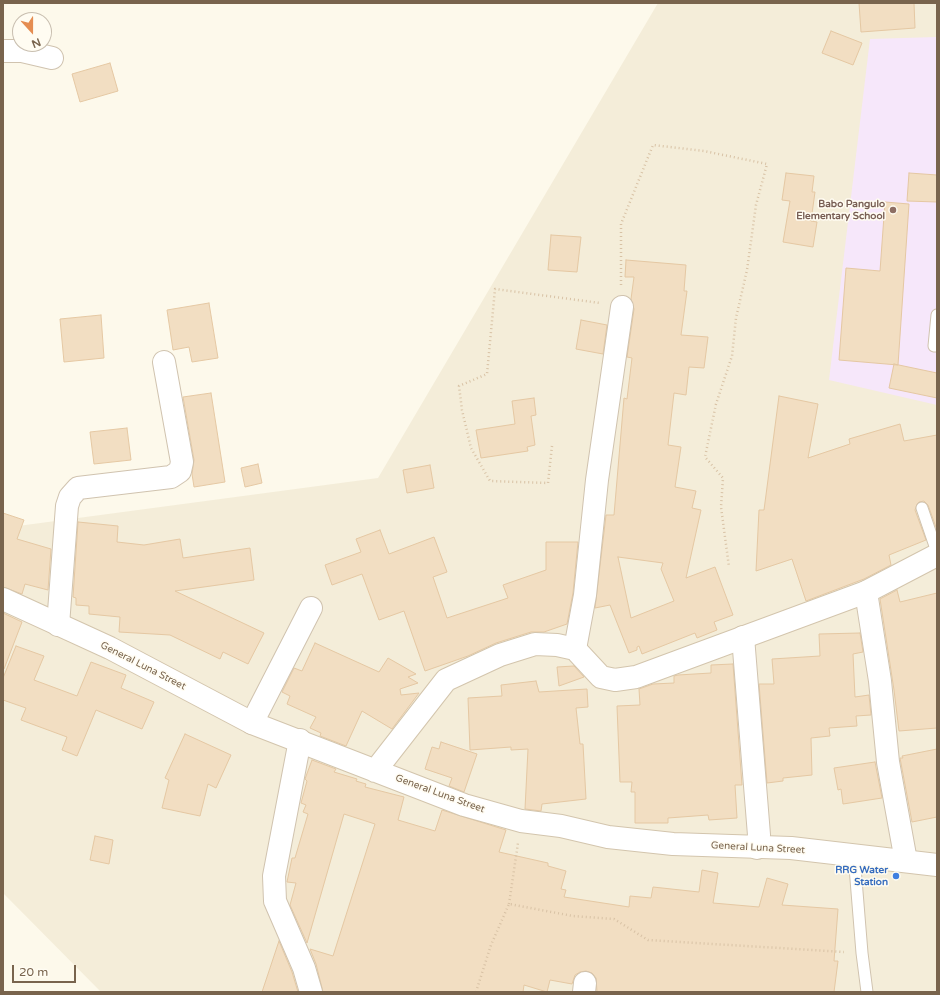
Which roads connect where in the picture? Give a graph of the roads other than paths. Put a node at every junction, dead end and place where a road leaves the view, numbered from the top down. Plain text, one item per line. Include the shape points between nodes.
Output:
1 (3, 51) edge
2 (52, 58) dead end
3 (622, 306) road end
4 (937, 315) edge
5 (937, 346) edge
6 (164, 362) dead end
7 (922, 508) dead end
8 (937, 552) edge
9 (937, 555) edge
10 (866, 592) junction
11 (3, 599) edge
12 (311, 608) dead end
13 (58, 626) junction
14 (743, 637) junction
15 (576, 649) junction
16 (252, 723) junction
17 (300, 740) junction
18 (375, 771) junction
19 (757, 848) junction
20 (854, 855) junction
21 (906, 861) junction
22 (937, 865) edge
23 (312, 992) edge
24 (867, 992) edge

1 - 2 street via 22,50
3 - 15 street
4 - 5 lane via 934,346
6 - 13 street via 182,462 180,471 171,477 78,488 70,497 67,506
7 - 8 lane
9 - 10 street
10 - 14 street
10 - 21 street via 880,681 888,762
11 - 13 street, General Luna Street
12 - 16 street
13 - 16 street, General Luna Street via 110,648
14 - 15 street via 636,677 615,680 601,677
14 - 19 street via 759,834
15 - 18 street via 535,644 500,655 446,680
16 - 17 street, General Luna Street
17 - 18 street, General Luna Street
17 - 23 street via 278,849 274,882 275,901
18 - 19 street, General Luna Street via 464,805 521,821 673,844
19 - 20 street, General Luna Street via 791,848
20 - 21 street, General Luna Street
20 - 24 lane
21 - 22 street, General Luna Street

